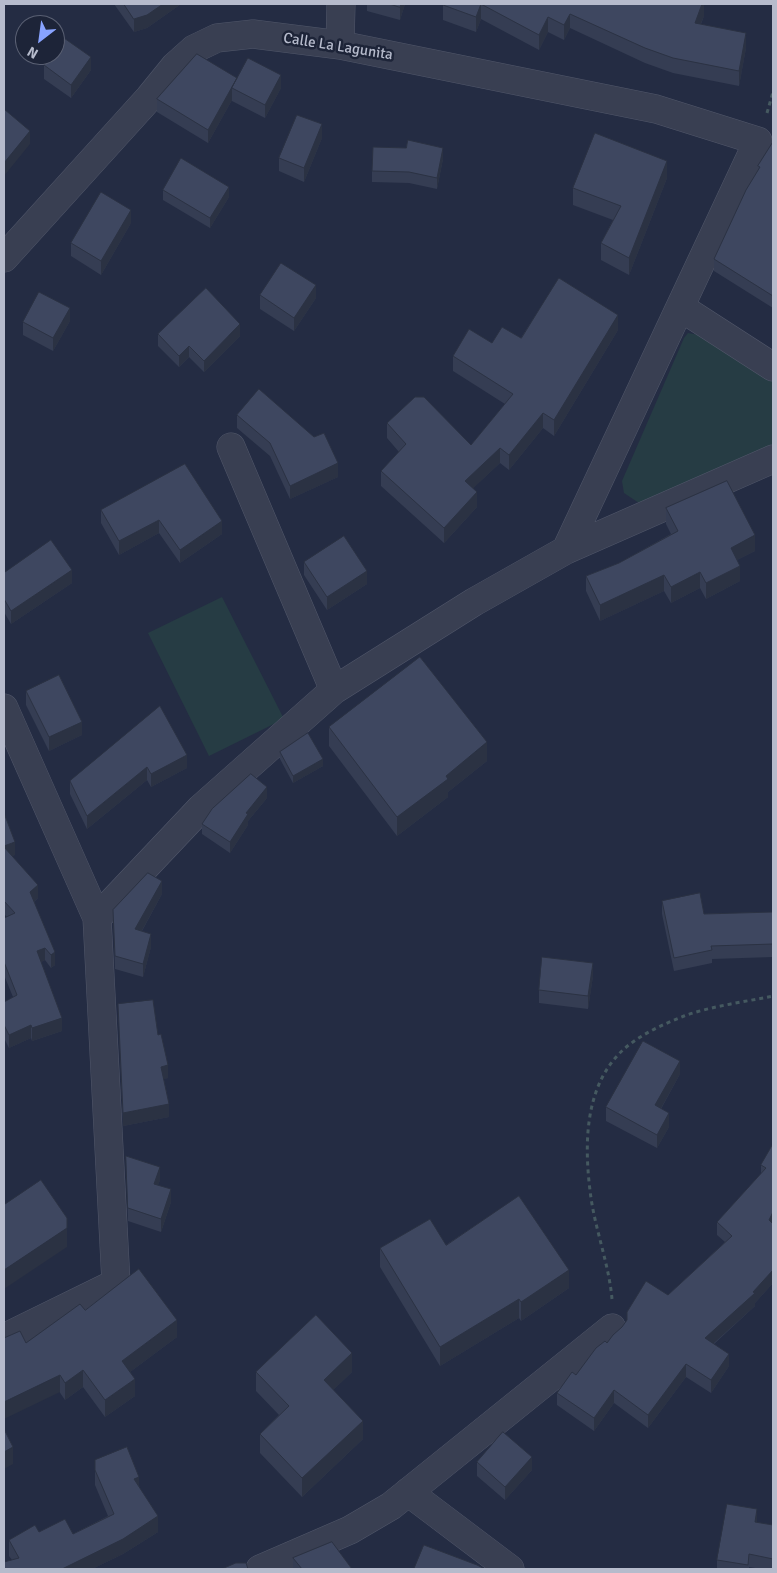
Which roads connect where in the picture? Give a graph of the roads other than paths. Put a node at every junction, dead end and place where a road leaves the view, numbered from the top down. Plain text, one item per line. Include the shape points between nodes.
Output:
1 (341, 4) edge
2 (340, 45) junction
3 (4, 258) edge
4 (680, 308) junction
5 (773, 367) edge
6 (231, 447) dead end
7 (773, 459) edge
8 (566, 550) junction
9 (334, 690) junction
10 (4, 708) edge
11 (98, 918) junction
12 (612, 1328) road end
13 (4, 1338) edge
14 (408, 1492) junction
15 (260, 1569) edge
16 (510, 1569) edge

1 - 2 street
2 - 3 street, Calle La Lagunita via 253,34 217,38 194,49 175,66
2 - 4 street, Calle La Lagunita via 656,109 758,141
4 - 5 street
4 - 8 street
6 - 9 street
7 - 8 street
8 - 9 street via 474,602
9 - 11 street via 200,808
10 - 11 street
11 - 13 street via 116,1283
12 - 14 street
14 - 15 street via 350,1530
14 - 16 street

